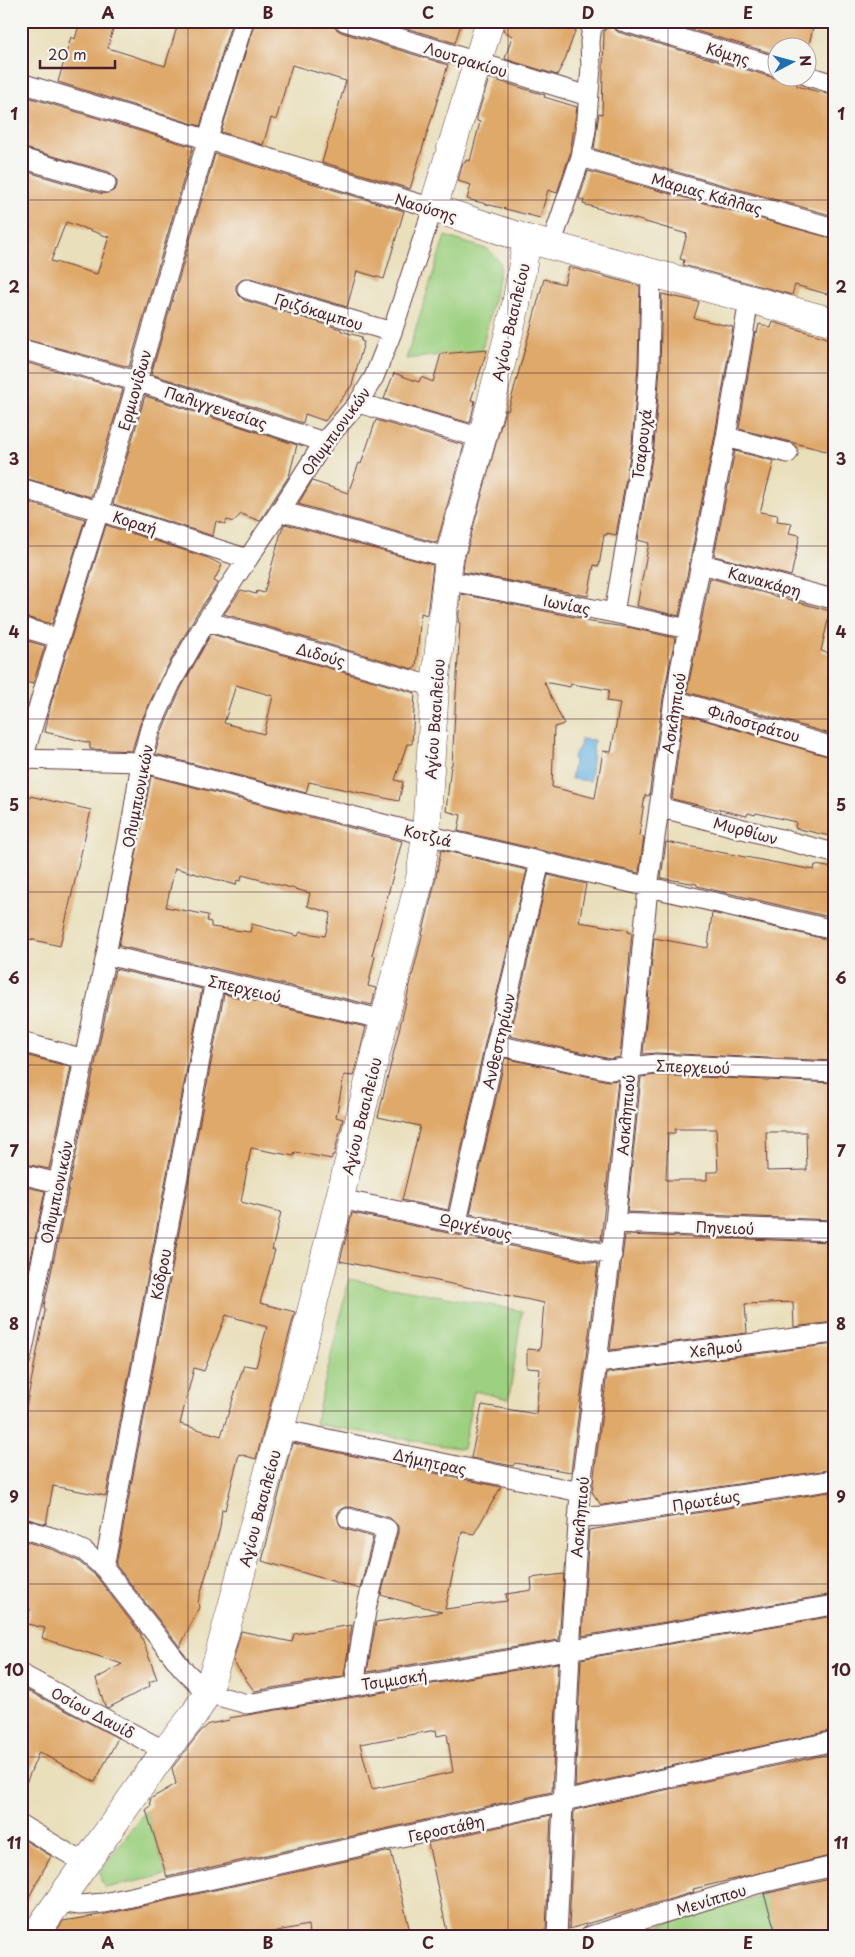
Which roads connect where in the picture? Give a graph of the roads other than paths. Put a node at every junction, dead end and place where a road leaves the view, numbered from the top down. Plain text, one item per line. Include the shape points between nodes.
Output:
1 (244, 21) edge
2 (344, 21) edge
3 (490, 21) edge
4 (599, 21) edge
5 (621, 21) edge
6 (478, 63) junction
7 (768, 65) edge
8 (818, 79) edge
9 (21, 83) edge
10 (834, 84) edge
11 (588, 96) junction
12 (206, 140) junction
13 (581, 157) junction
14 (21, 158) edge
15 (106, 183) dead end
16 (433, 208) junction
17 (834, 228) edge
18 (539, 242) junction
19 (652, 274) junction
20 (247, 289) dead end
21 (750, 300) junction
22 (834, 322) edge
23 (392, 332) junction
24 (21, 349) edge
25 (136, 381) junction
26 (358, 403) junction
27 (726, 437) junction
28 (482, 438) junction
29 (324, 442) junction
30 (788, 453) dead end
31 (21, 488) edge
32 (99, 511) junction
33 (280, 511) junction
34 (248, 559) junction
35 (702, 564) junction
36 (447, 569) junction
37 (828, 598) dead end
38 (614, 612) junction
39 (206, 620) junction
40 (21, 627) edge
41 (688, 629) junction
42 (58, 638) junction
43 (435, 687) junction
44 (674, 700) junction
45 (834, 746) edge
46 (22, 759) edge
47 (141, 762) junction
48 (659, 807) junction
49 (426, 835) junction
50 (834, 853) edge
51 (540, 862) junction
52 (648, 888) junction
53 (834, 930) edge
54 (106, 956) junction
55 (215, 980) junction
56 (385, 1020) junction
57 (21, 1042) edge
58 (496, 1045) junction
59 (84, 1059) junction
60 (629, 1069) junction
61 (834, 1072) edge
62 (21, 1174) edge
63 (58, 1183) junction
64 (340, 1199) junction
65 (457, 1222) junction
66 (615, 1223) junction
67 (834, 1230) edge
68 (612, 1255) junction
69 (26, 1316) edge
70 (834, 1333) edge
71 (21, 1359) edge
72 (598, 1363) junction
73 (280, 1429) junction
74 (834, 1480) edge
75 (580, 1492) junction
76 (578, 1517) junction
77 (348, 1518) dead end
78 (21, 1528) edge
79 (104, 1568) junction
80 (834, 1605) edge
81 (570, 1651) junction
82 (21, 1674) edge
83 (354, 1685) junction
84 (207, 1693) junction
85 (834, 1741) edge
86 (165, 1751) junction
87 (563, 1802) junction
88 (21, 1825) edge
89 (86, 1864) junction
90 (834, 1866) edge
91 (58, 1902) junction
92 (37, 1934) edge
93 (557, 1936) edge
94 (590, 1936) edge

1 - 12 street, Ερμιονίδων
2 - 6 street, Λουτρακίου
3 - 6 street
4 - 11 street via 592,25
5 - 7 street, Κόμης
6 - 11 street, Λουτρακίου
6 - 16 street
8 - 10 street
9 - 12 street, Ναούσης
11 - 13 street
12 - 16 street, Ναούσης
12 - 25 street, Ερμιονίδων
13 - 17 street, Μαριας Κάλλας
13 - 18 street
14 - 15 street
16 - 18 street, Ναούσης
16 - 23 street, Ολυμπιονικών
18 - 19 street, Ναούσης
18 - 28 street, Αγίου Βασιλείου via 516,304
19 - 21 street, Ναούσης
19 - 38 street, Τσαρουχά via 643,445
20 - 23 street, Γριζόκαμπου
21 - 22 street, Ναούσης
21 - 27 street, Ασκληπιού
23 - 26 street, Ολυμπιονικών via 374,377
24 - 25 street, Παλιγγενεσίας
25 - 29 street, Παλιγγενεσίας
25 - 32 street, Ερμιονίδων
26 - 28 street
26 - 29 street, Ολυμπιονικών
27 - 30 street
27 - 35 street, Ασκληπιού
28 - 36 street, Αγίου Βασιλείου
29 - 33 street, Ολυμπιονικών
31 - 32 street, Κοραή
32 - 34 street, Κοραή
32 - 42 street, Ερμιονίδων
33 - 34 street, Ολυμπιονικών
33 - 36 street, Ιωνίας
34 - 39 street, Ολυμπιονικών
35 - 37 street, Κανακάρη
35 - 41 street, Ασκληπιού
36 - 38 street, Ιωνίας
36 - 43 street, Αγίου Βασιλείου
38 - 41 street, Ιωνίας
39 - 43 street, Διδούς
39 - 47 street, Ολυμπιονικών via 171,683 150,729
40 - 42 street
41 - 44 street, Ασκληπιού
42 - 46 street, Ερμιονίδων
43 - 49 street, Αγίου Βασιλείου
44 - 45 street, Φιλοστράτου
44 - 48 street, Ασκληπιού
46 - 47 street, Κοτζιά
47 - 49 street, Κοτζιά
47 - 54 street, Ολυμπιονικών
48 - 50 street, Μυρθίων
48 - 52 street, Ασκληπιού
49 - 51 street, Κοτζιά
49 - 56 street, Αγίου Βασιλείου via 420,878
51 - 52 street, Κοτζιά
51 - 58 street, Ανθεστηρίων
52 - 53 street, Κοτζιά
52 - 60 street, Ασκληπιού
54 - 55 street, Σπερχειού
54 - 59 street, Ολυμπιονικών
55 - 56 street, Σπερχειού
55 - 79 street, Κόδρου
56 - 64 street, Αγίου Βασιλείου
57 - 59 street
58 - 60 street, Σπερχειού via 610,1070
58 - 65 street, Ανθεστηρίων
59 - 63 street, Ολυμπιονικών
60 - 61 street, Σπερχειού via 656,1064
60 - 66 street, Ασκληπιού
62 - 63 street
63 - 69 street, Ολυμπιονικών
64 - 65 street, Ωριγένους
64 - 73 street, Αγίου Βασιλείου
65 - 68 street, Ωριγένους
66 - 67 street, Πηνειού
66 - 68 street, Ασκληπιού
68 - 72 street, Ασκληπιού
69 - 71 street, Ολυμπιονικών
70 - 72 street, Χελμού
72 - 75 street, Ασκληπιού
73 - 75 street, Δήμητρας
73 - 84 street, Αγίου Βασιλείου
74 - 76 street, Πρωτέως via 604,1516
75 - 76 street, Ασκληπιού
76 - 81 street, Ασκληπιού
77 - 83 street via 387,1529 367,1605
78 - 79 street, Τσιμισκή via 58,1539 84,1552
79 - 84 street, Τσιμισκή via 182,1668
80 - 81 street, Τσιμισκή
81 - 83 street, Τσιμισκή
81 - 87 street, Ασκληπιού
82 - 86 street, Οσίου Δαυίδ
83 - 84 street, Τσιμισκή via 247,1704
84 - 86 street, Αγίου Βασιλείου
85 - 87 street, Γεροστάθη
86 - 89 street, Αγίου Βασιλείου
87 - 91 street, Γεροστάθη via 104,1904
87 - 93 street, Ασκληπιού
88 - 89 street
89 - 91 street, Αγίου Βασιλείου
90 - 94 street, Μενίππου via 757,1884
91 - 92 street, Αγίου Βασιλείου

